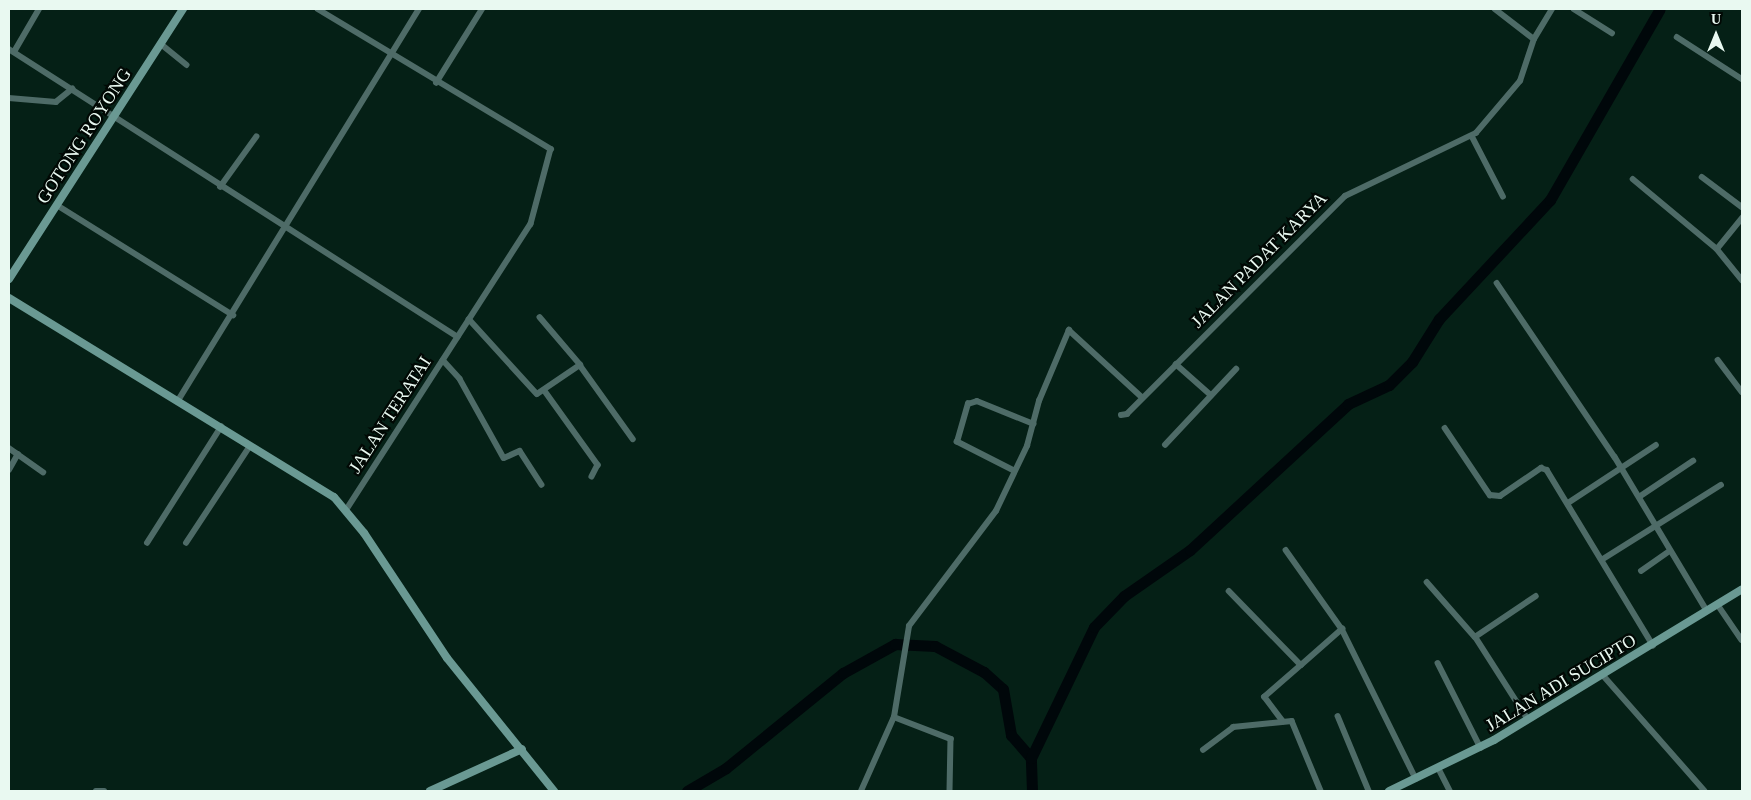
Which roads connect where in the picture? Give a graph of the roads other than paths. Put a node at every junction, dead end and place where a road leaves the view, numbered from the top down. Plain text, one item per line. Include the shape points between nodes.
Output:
1 (39, 9) edge
2 (184, 9) edge
3 (318, 9) edge
4 (419, 9) edge
5 (482, 9) edge
6 (1495, 9) edge
7 (1552, 9) edge
8 (1574, 9) edge
9 (1612, 33) dead end
10 (1677, 37) dead end
11 (1534, 38) junction
12 (161, 44) junction
13 (11, 51) edge
14 (390, 54) junction
15 (187, 65) dead end
16 (1742, 79) edge
17 (436, 83) junction
18 (72, 89) junction
19 (9, 98) edge
20 (113, 117) junction
21 (1472, 136) junction
22 (256, 137) dead end
23 (1702, 177) dead end
24 (1633, 179) dead end
25 (220, 187) junction
26 (1503, 196) dead end
27 (57, 205) junction
28 (1742, 207) edge
29 (1742, 218) edge
30 (287, 229) junction
31 (1717, 249) junction
32 (9, 279) edge
33 (1742, 280) edge
34 (1497, 283) dead end
35 (9, 298) edge
36 (233, 315) junction
37 (540, 318) dead end
38 (469, 319) junction
39 (458, 337) junction
40 (443, 360) junction
41 (1718, 360) dead end
42 (1176, 364) junction
43 (580, 365) junction
44 (1236, 369) dead end
45 (545, 391) junction
46 (1742, 392) edge
47 (1211, 395) junction
48 (1143, 398) junction
49 (179, 399) junction
50 (1121, 415) dead end
51 (1034, 424) junction
52 (221, 427) junction
53 (1445, 428) dead end
54 (633, 438) dead end
55 (1165, 445) dead end
56 (1656, 445) dead end
57 (250, 446) junction
58 (9, 448) edge
59 (18, 454) junction
60 (1693, 461) dead end
61 (1621, 467) junction
62 (9, 470) edge
63 (1014, 471) junction
64 (43, 472) dead end
65 (592, 477) dead end
66 (542, 485) dead end
67 (1721, 485) dead end
68 (1639, 497) junction
69 (1568, 503) junction
70 (347, 509) junction
71 (1657, 525) junction
72 (147, 543) dead end
73 (186, 543) dead end
74 (1286, 550) dead end
75 (1670, 551) junction
76 (1603, 559) junction
77 (1641, 571) dead end
78 (1427, 582) dead end
79 (1742, 589) edge
80 (1229, 590) dead end
81 (1536, 596) dead end
82 (1718, 605) junction
83 (1707, 611) junction
84 (1342, 629) junction
85 (1475, 637) junction
86 (1742, 640) edge
87 (1653, 645) junction
88 (1438, 663) dead end
89 (1301, 664) junction
90 (1603, 675) junction
91 (1338, 716) dead end
92 (894, 717) junction
93 (1528, 720) junction
94 (1283, 722) junction
95 (1481, 748) junction
96 (522, 749) junction
97 (1203, 750) dead end
98 (1439, 769) junction
99 (1416, 780) junction
100 (1393, 790) edge
101 (96, 791) edge
102 (104, 791) edge
103 (430, 791) edge
104 (554, 791) edge
105 (860, 791) edge
106 (950, 791) edge
107 (1321, 791) edge
108 (1369, 791) edge
109 (1450, 791) edge
110 (1705, 791) edge

1 - 13 street
2 - 12 street, GOTONG ROYONG
3 - 14 street
4 - 14 street
5 - 17 street
6 - 11 street
7 - 11 street, JALAN PADAT KARYA
8 - 9 street
10 - 16 street
11 - 21 street, JALAN PADAT KARYA via 1520,81
12 - 15 street
12 - 20 street, GOTONG ROYONG
13 - 18 street
14 - 17 street
14 - 30 street
17 - 38 street, JALAN TERATAI via 551,149 531,224
18 - 19 street via 56,102
18 - 20 street
20 - 25 street
20 - 27 street, GOTONG ROYONG
21 - 26 street
21 - 42 street, JALAN PADAT KARYA via 1346,196
22 - 25 street
23 - 28 street
24 - 31 street
25 - 30 street
27 - 32 street, GOTONG ROYONG
27 - 36 street
29 - 31 street
30 - 36 street
30 - 39 street
31 - 33 street
34 - 61 street
35 - 49 street
36 - 49 street
37 - 43 street
38 - 39 street, JALAN TERATAI
38 - 45 street via 535,393
39 - 40 street, JALAN TERATAI
40 - 66 street via 460,379 504,458 520,451
40 - 70 street, JALAN TERATAI
41 - 46 street
42 - 47 street
42 - 48 street, JALAN PADAT KARYA
43 - 45 street
43 - 54 street
44 - 47 street
45 - 65 street via 599,466
47 - 55 street
48 - 50 street, JALAN PADAT KARYA via 1127,414
48 - 51 street via 1069,330
49 - 52 street
51 - 63 street
51 - 63 street via 977,401 968,404 957,442
52 - 57 street
52 - 72 street
53 - 69 street via 1490,495 1503,494 1543,468
56 - 61 street
57 - 70 street
57 - 73 street
58 - 59 street
59 - 62 street
59 - 64 street
60 - 68 street
61 - 68 street
61 - 69 street
63 - 92 street via 996,511 906,634
67 - 71 street
68 - 71 street
69 - 76 street
70 - 96 street via 414,613
71 - 75 street
71 - 76 street
74 - 84 street
75 - 77 street
75 - 83 street
76 - 87 street
78 - 85 street
79 - 82 street, JALAN ADI SUCIPTO
80 - 89 street
81 - 85 street
82 - 83 street, JALAN ADI SUCIPTO
82 - 86 street
83 - 87 street, JALAN ADI SUCIPTO
84 - 89 street
84 - 99 street
85 - 93 street
87 - 90 street, JALAN ADI SUCIPTO
88 - 95 street
89 - 94 street via 1264,697
90 - 93 street, JALAN ADI SUCIPTO
90 - 110 street
91 - 108 street
92 - 105 street
92 - 106 street via 951,739
93 - 95 street, JALAN ADI SUCIPTO
94 - 97 street via 1233,727
94 - 107 street via 1298,726
95 - 98 street, JALAN ADI SUCIPTO
96 - 103 street
96 - 104 street
98 - 99 street, JALAN ADI SUCIPTO
98 - 109 street
99 - 100 street, JALAN ADI SUCIPTO
101 - 102 street

